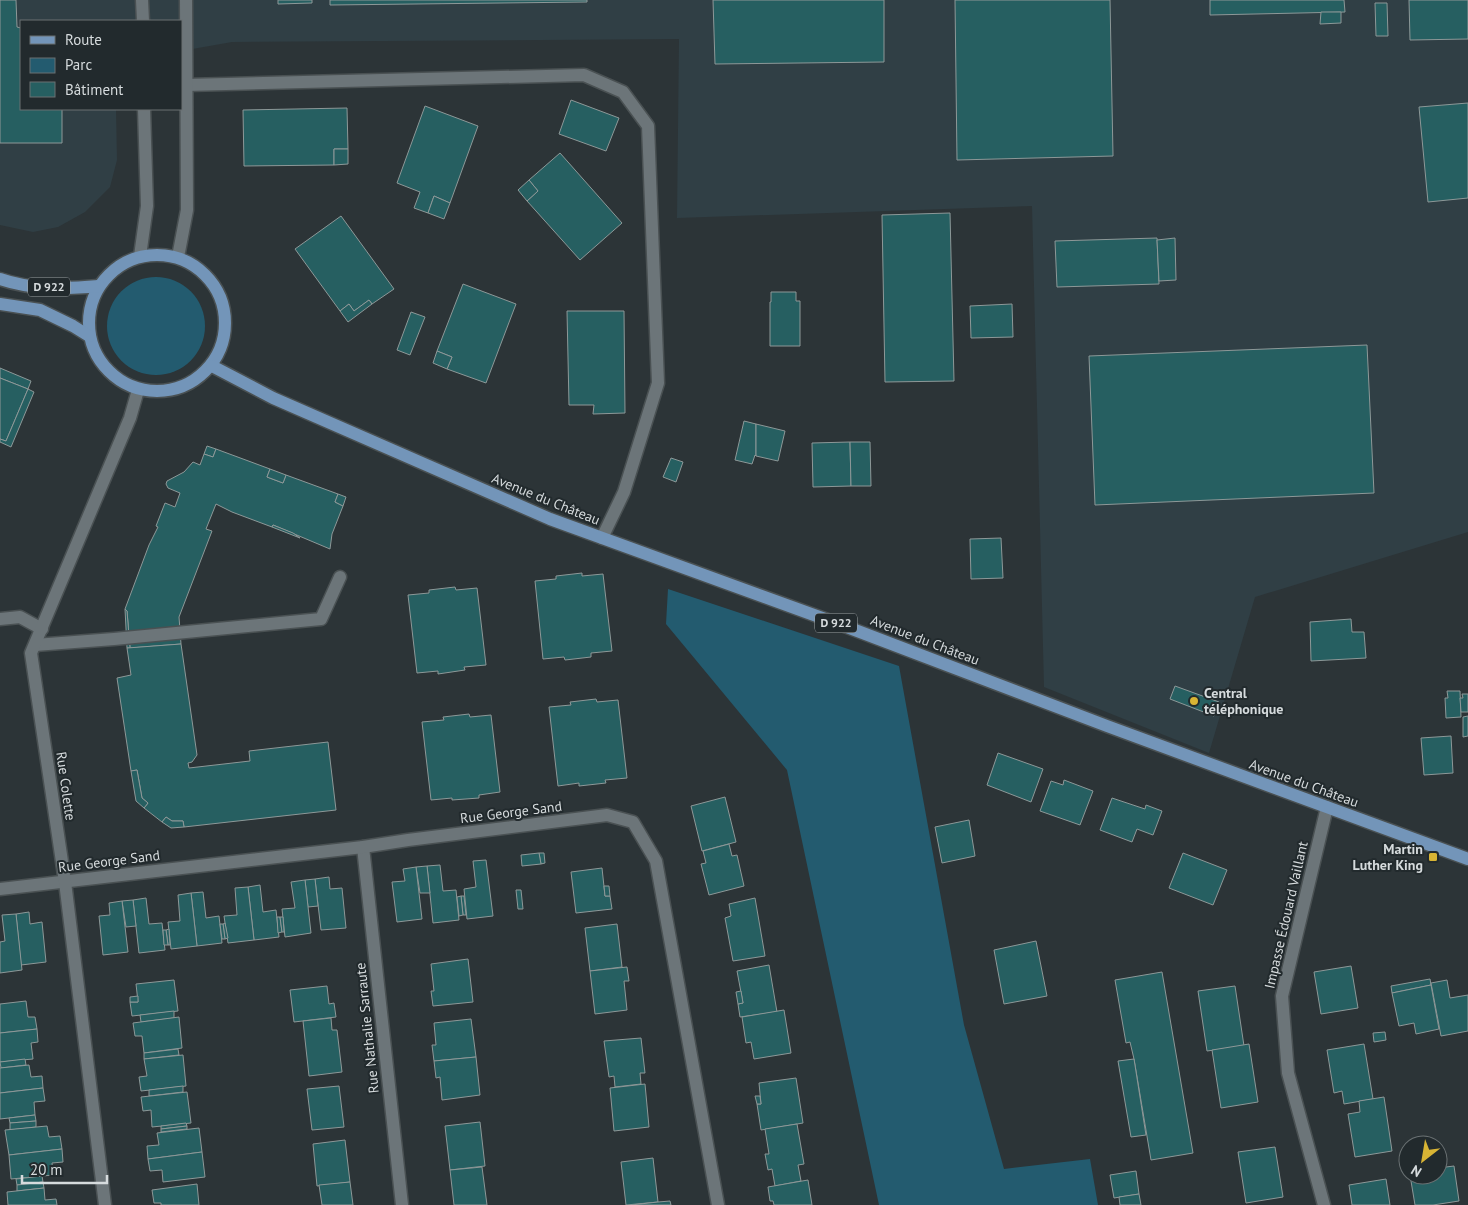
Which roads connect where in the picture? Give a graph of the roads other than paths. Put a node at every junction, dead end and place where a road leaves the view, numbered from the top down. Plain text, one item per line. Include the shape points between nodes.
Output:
1 (142, 0) edge
2 (186, 0) edge
3 (143, 20) edge
4 (186, 85) junction
5 (144, 110) edge
6 (140, 256) junction
7 (178, 258) junction
8 (0, 279) edge
9 (99, 286) junction
10 (0, 304) edge
11 (89, 336) junction
12 (212, 366) junction
13 (138, 390) junction
14 (602, 538) junction
15 (340, 577) dead end
16 (0, 619) edge
17 (42, 629) junction
18 (35, 645) junction
19 (1327, 807) junction
20 (363, 847) junction
21 (1468, 859) edge
22 (65, 882) junction
23 (0, 889) edge
24 (105, 1205) edge
25 (402, 1205) edge
26 (718, 1205) edge
27 (1324, 1205) edge

1 - 3 street
2 - 4 street
4 - 7 street via 187,210
4 - 14 street via 584,75 623,92 648,126 658,383 624,492
5 - 6 street via 146,206
6 - 7 main road via 154,254
6 - 9 main road via 118,266
7 - 12 main road via 194,265 212,281 219,294 226,317 224,340
8 - 9 main road, D 922 via 26,286
9 - 11 main road via 89,308
10 - 11 main road, D 922 via 40,310
11 - 13 main road via 98,359 113,377
12 - 13 main road via 194,382 162,392
12 - 14 main road, Avenue du Château / D 922 via 282,402 550,519
13 - 17 street, Rue Colette via 130,418
14 - 19 main road, Avenue du Château / D 922
15 - 18 street via 321,618
16 - 17 street via 20,617
17 - 18 street, Rue Colette
18 - 22 street, Rue Colette via 31,653
19 - 21 main road, Avenue du Château / D 922
19 - 27 street, Impasse Édouard Vaillant via 1282,996 1288,1073
20 - 22 street, Rue George Sand
20 - 25 street, Rue Nathalie Sarraute
20 - 26 street, Rue George Sand via 607,816 633,822 656,860
22 - 23 street, Rue George Sand
22 - 24 street, Rue Colette

